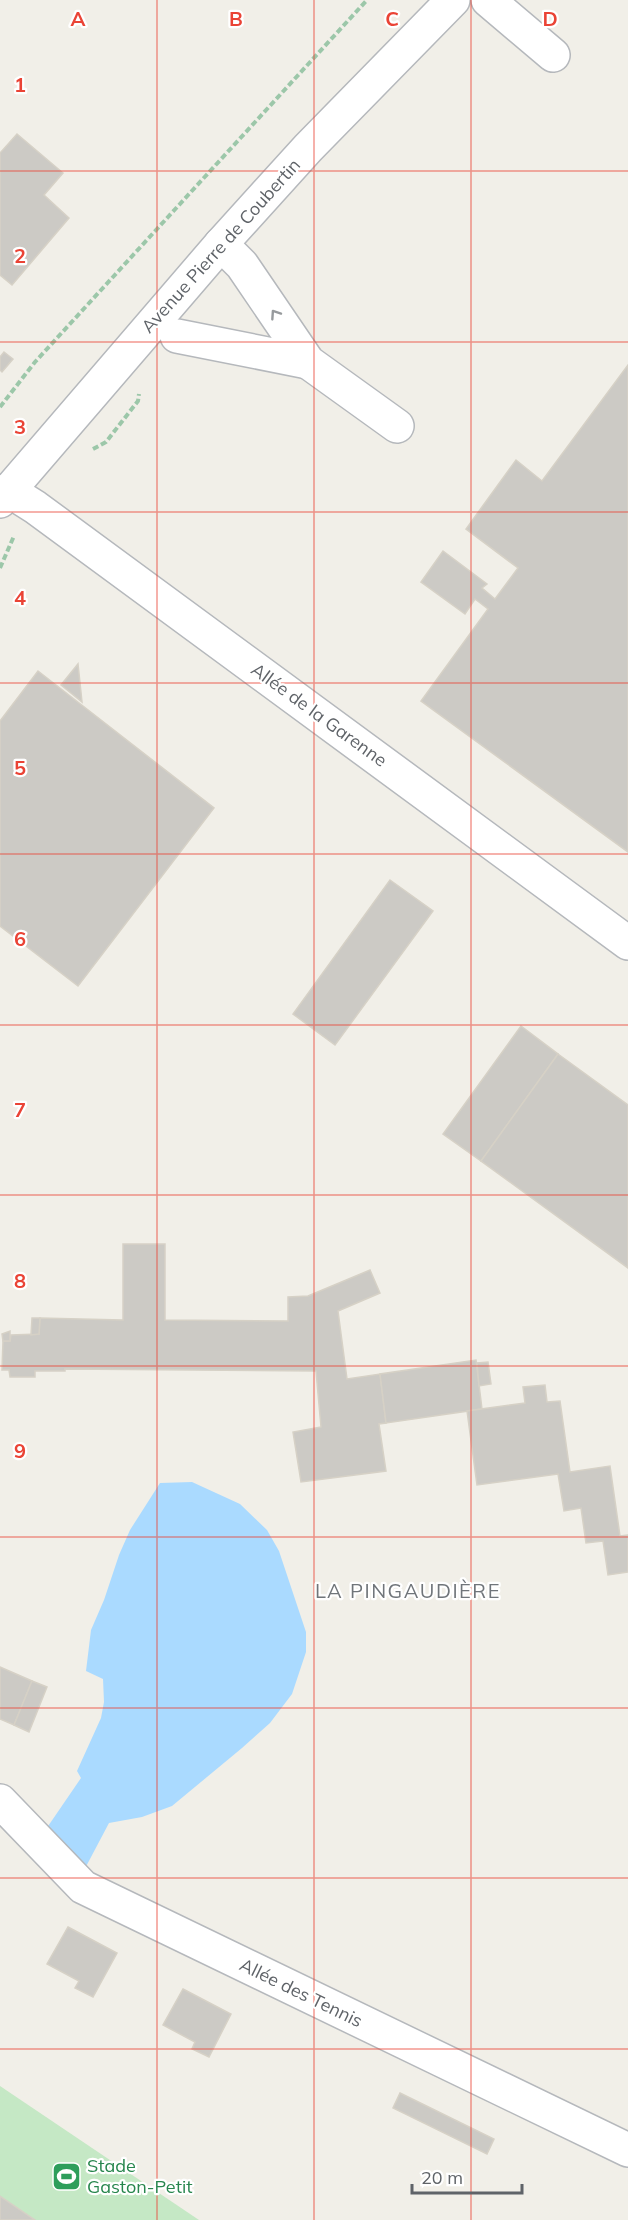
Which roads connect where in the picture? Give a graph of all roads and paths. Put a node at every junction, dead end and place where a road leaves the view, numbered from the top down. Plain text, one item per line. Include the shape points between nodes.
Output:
1 (367, 0) edge
2 (453, 0) edge
3 (488, 0) edge
4 (553, 55) dead end
5 (221, 243) junction
6 (177, 336) dead end
7 (308, 362) junction
8 (0, 407) edge
9 (397, 426) dead end
10 (4, 495) edge
11 (628, 943) edge
12 (0, 1801) edge
13 (628, 2150) edge

1 - 8 path via 35,362
2 - 5 street, Avenue Pierre de Coubertin
3 - 4 street
7 -> 5 street via 242,266
5 - 10 street, Avenue Pierre de Coubertin
6 - 7 street
7 - 9 street
10 - 11 street, Allée de la Garenne via 35,507
12 - 13 street, Allée des Tennis via 82,1887

